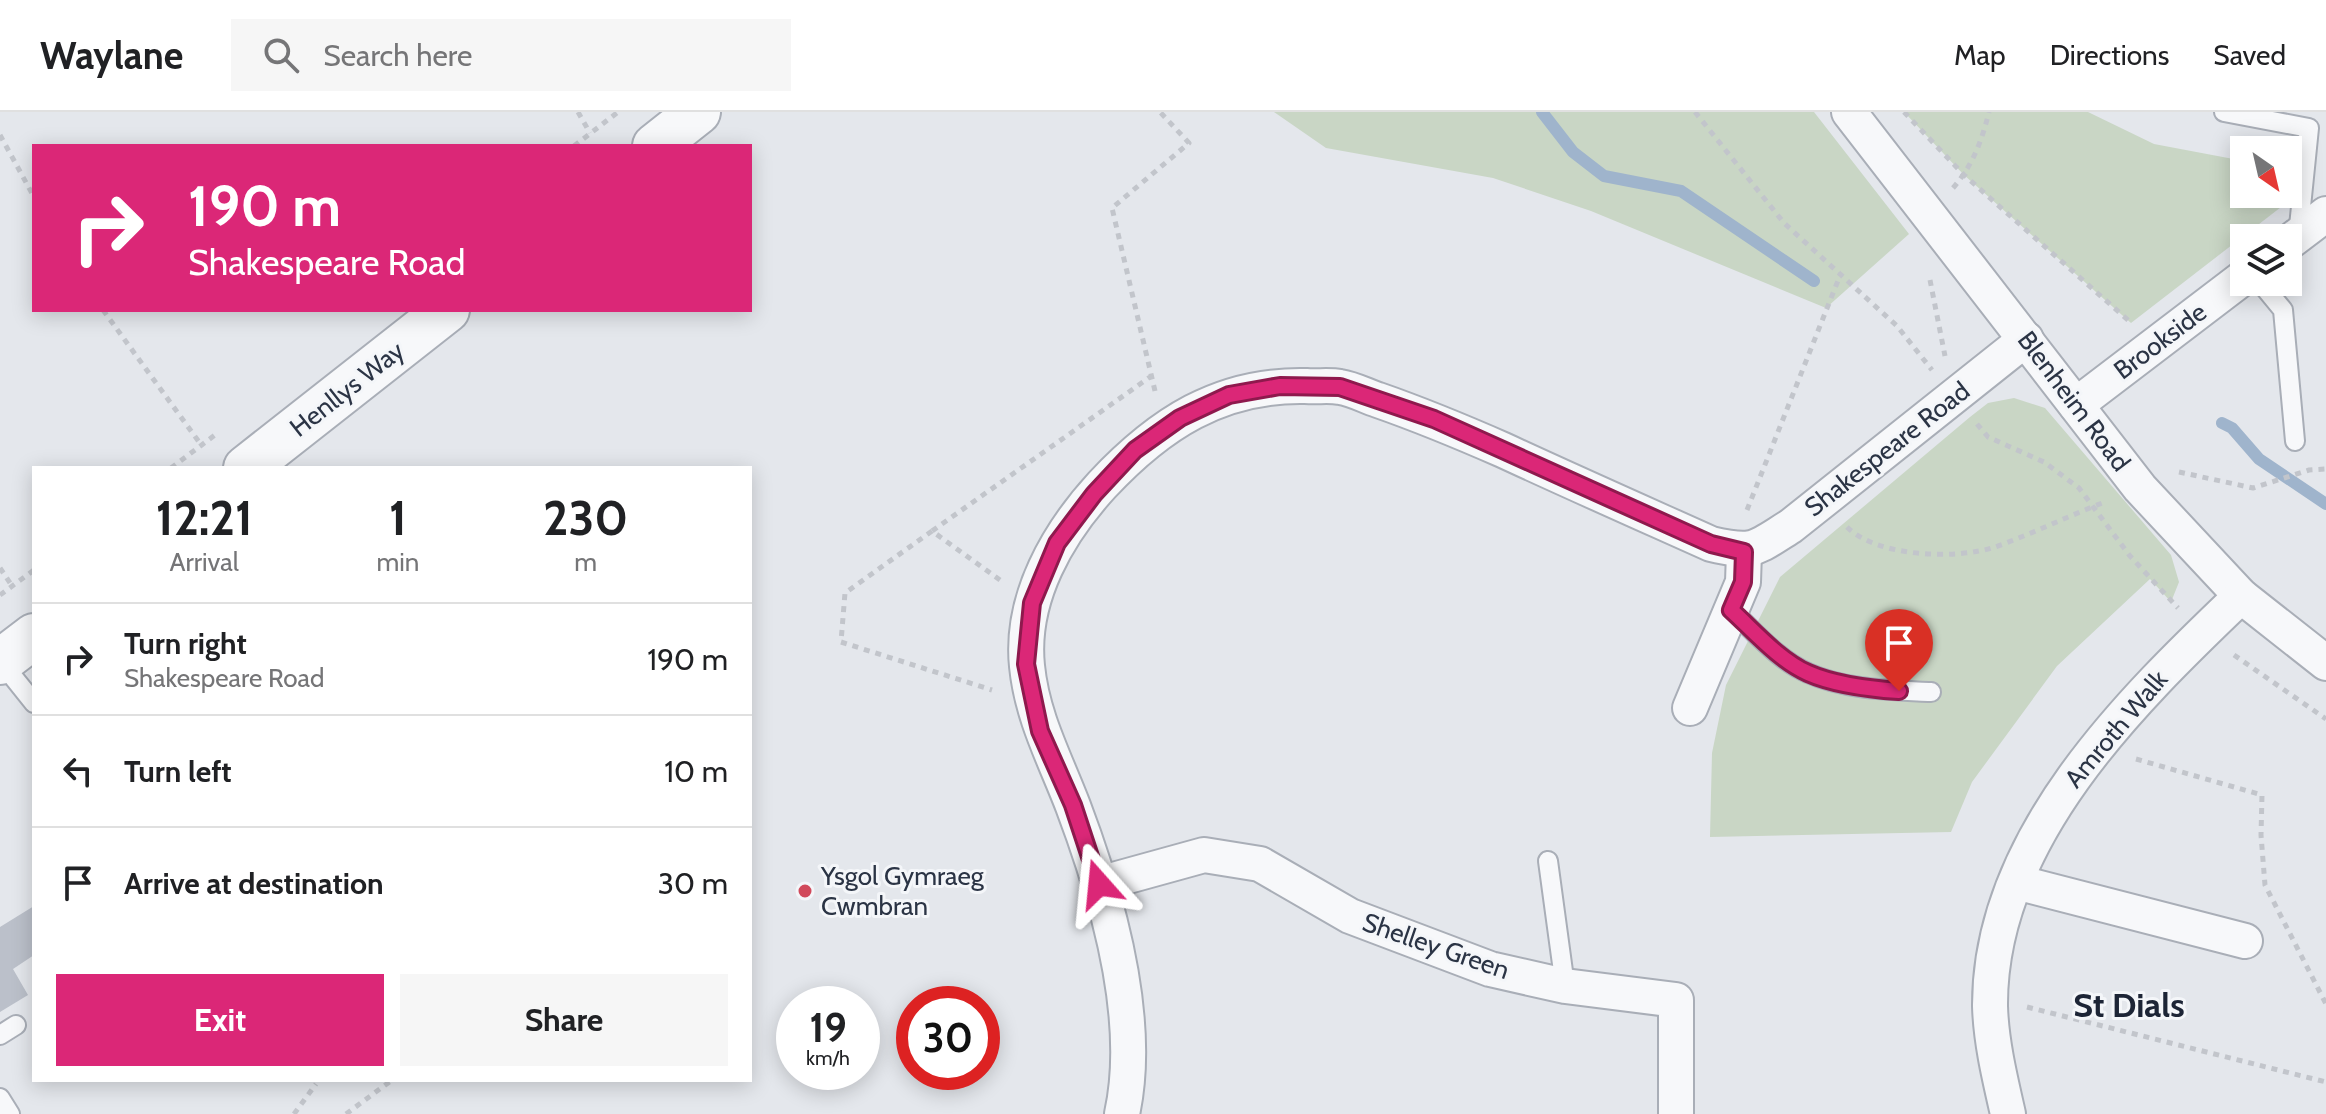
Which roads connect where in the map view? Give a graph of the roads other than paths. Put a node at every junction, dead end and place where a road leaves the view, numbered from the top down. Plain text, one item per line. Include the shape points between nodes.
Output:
1 (698, 112) edge
2 (1849, 112) edge
3 (2224, 112) edge
4 (658, 144) edge
5 (2326, 214) edge
6 (2295, 224) edge
7 (2302, 233) edge
8 (2230, 288) edge
9 (2272, 296) edge
10 (444, 312) edge
11 (2026, 339) junction
12 (2076, 405) junction
13 (2295, 441) dead end
14 (249, 466) edge
15 (1737, 550) junction
16 (2241, 596) junction
17 (1731, 610) junction
18 (32, 638) edge
19 (0, 662) edge
20 (2326, 663) edge
21 (1931, 692) dead end
22 (32, 701) edge
23 (1690, 708) dead end
24 (1548, 861) dead end
25 (2016, 882) junction
26 (1099, 884) junction
27 (2245, 941) dead end
28 (1565, 986) junction
29 (0, 1098) edge
30 (10, 1114) edge
31 (1122, 1114) edge
32 (1676, 1114) edge
33 (2008, 1114) edge

1 - 4 street
2 - 11 street, Blenheim Road
3 - 6 lane via 2309,128
5 - 7 street
8 - 12 street, Brookside
9 - 13 lane via 2283,310
10 - 14 street, Henllys Way
11 - 12 street, Blenheim Road
11 - 15 street, Shakespeare Road via 1822,501 1760,545
12 - 16 street, Blenheim Road via 2140,488
15 - 17 street via 1743,582
15 - 26 street via 1711,544 1434,419 1340,387 1280,386 1229,395 1169,425 1135,450 1085,506 1057,543 1032,603 1026,664 1040,731 1073,805
16 - 20 street, Blenheim Road
16 - 25 street, Amroth Walk via 2166,668 2076,772
17 - 21 lane via 1807,673 1868,689
17 - 23 street
18 - 19 street
19 - 22 lane
24 - 28 lane
25 - 27 street
25 - 33 street, Amroth Walk via 1997,945 1990,1005
26 - 28 street, Shelley Green via 1204,855 1260,864 1350,916 1490,969
26 - 31 street via 1128,1032
28 - 32 street, Shelley Green via 1676,1000
29 - 30 lane

